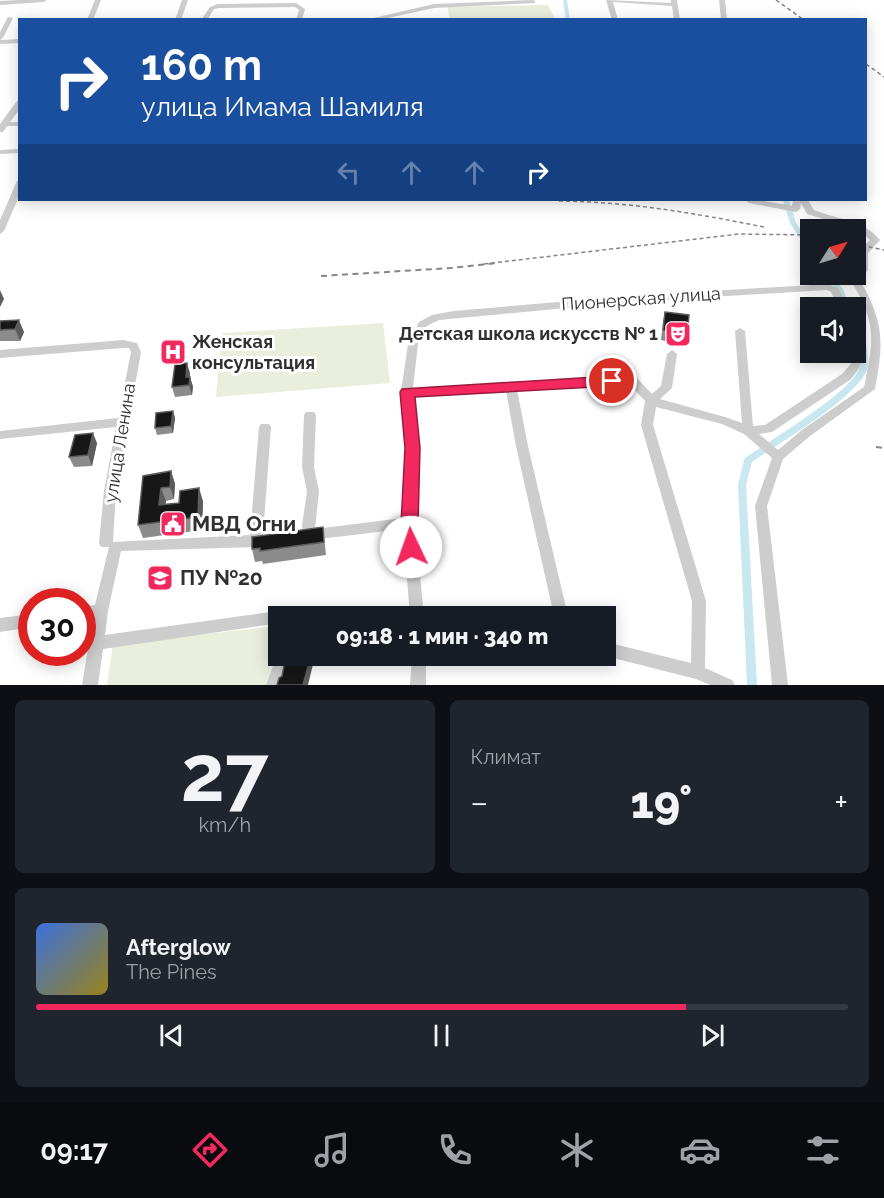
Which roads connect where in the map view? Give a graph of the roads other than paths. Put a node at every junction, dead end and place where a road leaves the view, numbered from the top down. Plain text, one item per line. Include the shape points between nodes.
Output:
1 (44, 0) edge
2 (98, 0) edge
3 (185, 0) edge
4 (228, 0) edge
5 (609, 0) edge
6 (722, 0) edge
7 (533, 2) dead end
8 (0, 3) edge
9 (272, 3) edge
10 (675, 3) edge
11 (222, 6) junction
12 (10, 18) dead end
13 (91, 18) edge
14 (179, 18) edge
15 (205, 18) edge
16 (299, 18) edge
17 (377, 18) edge
18 (614, 18) edge
19 (677, 18) edge
20 (724, 18) edge
21 (0, 40) edge
22 (18, 41) edge
23 (18, 106) edge
24 (18, 124) edge
25 (2, 127) edge
26 (18, 151) edge
27 (0, 152) edge
28 (18, 188) edge
29 (754, 201) edge
30 (797, 201) edge
31 (804, 201) edge
32 (0, 231) edge
33 (838, 297) edge
34 (740, 331) dead end
35 (0, 354) edge
36 (672, 354) dead end
37 (858, 363) edge
38 (511, 385) junction
39 (407, 392) junction
40 (651, 400) junction
41 (310, 416) dead end
42 (122, 422) junction
43 (265, 428) dead end
44 (0, 435) edge
45 (752, 435) junction
46 (774, 454) junction
47 (409, 524) junction
48 (278, 539) edge
49 (256, 541) junction
50 (111, 544) junction
51 (416, 606) edge
52 (559, 606) edge
53 (101, 611) junction
54 (96, 612) edge
55 (268, 619) edge
56 (18, 622) edge
57 (0, 625) edge
58 (97, 643) junction
59 (616, 652) edge
60 (280, 666) edge
61 (418, 666) edge
62 (698, 672) junction
63 (90, 685) edge
64 (274, 685) edge
65 (418, 685) edge
66 (727, 685) edge
67 (780, 685) edge

1 - 8 street
2 - 13 street
3 - 14 street
4 - 11 street
5 - 10 street
5 - 18 street
6 - 20 street
7 - 17 street via 434,6
9 - 11 street
9 - 16 street via 300,6
10 - 19 street
11 - 15 street via 212,8
12 - 21 street
21 - 22 street
23 - 25 street
24 - 25 street
26 - 27 street
28 - 32 street
29 - 30 street via 796,209
31 - 46 street via 810,212 862,227 875,240 863,252 863,270 855,280 877,321 875,360 869,389
33 - 39 street, Пионерская улица via 828,287 629,299 436,317 423,324 414,344
34 - 45 street
35 - 42 street, улица Ленина via 133,345 136,352
36 - 40 street via 666,388
37 - 45 street via 826,392
38 - 39 street
38 - 40 street via 632,380
38 - 52 street
39 - 47 street via 412,448
40 - 45 street via 725,421
40 - 62 street via 646,425 699,601
41 - 47 street via 308,466 313,492 304,536
42 - 44 street
42 - 50 street, улица Ленина via 110,491
43 - 49 street
45 - 46 street
46 - 67 street via 761,506
47 - 51 street
48 - 49 street
49 - 50 street
50 - 53 street, улица Ленина
53 - 54 street
53 - 58 street, улица Ленина
55 - 58 street
56 - 57 street
58 - 63 street, улица Ленина
59 - 62 street
60 - 64 street
61 - 65 street
62 - 66 street

